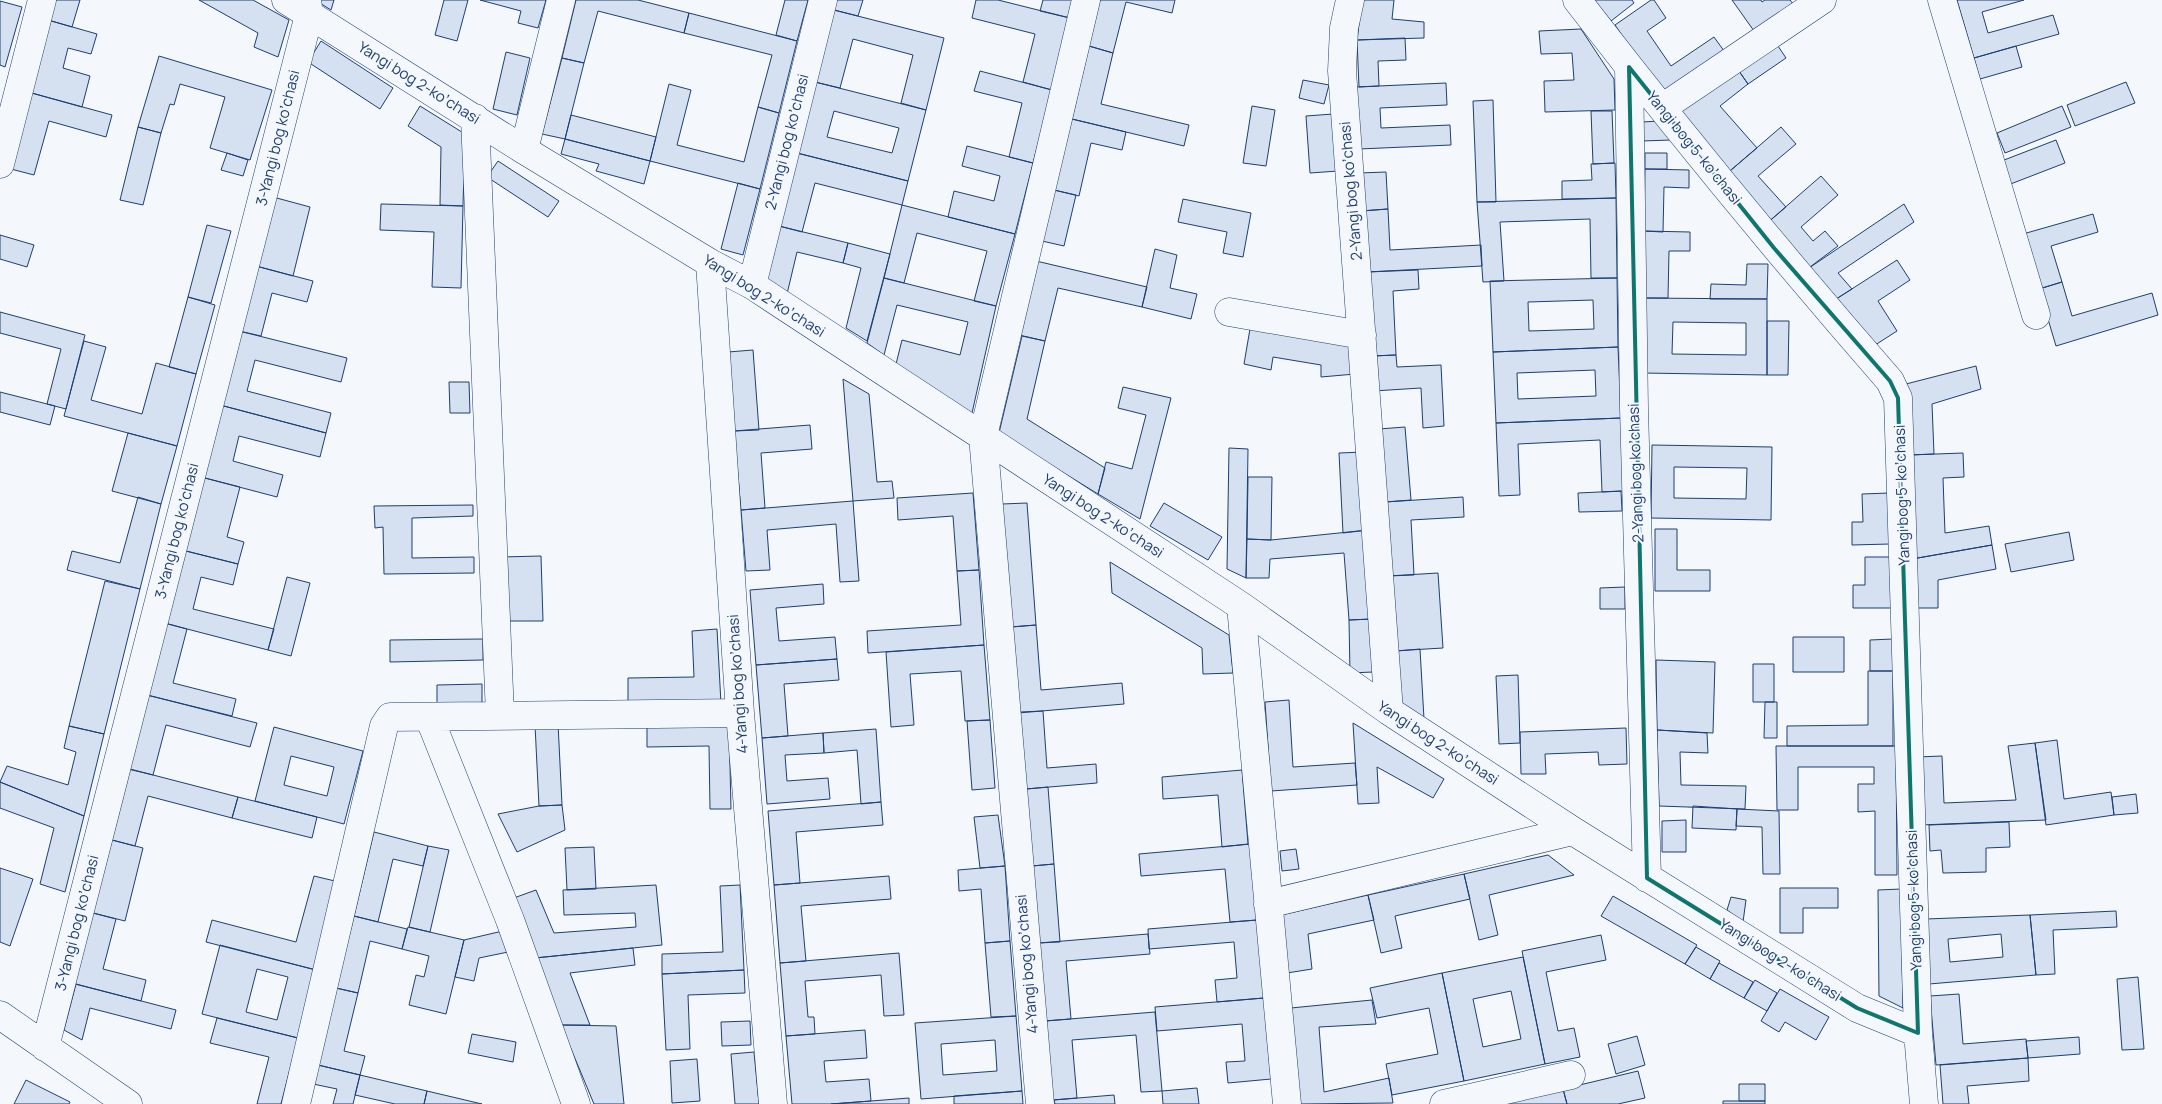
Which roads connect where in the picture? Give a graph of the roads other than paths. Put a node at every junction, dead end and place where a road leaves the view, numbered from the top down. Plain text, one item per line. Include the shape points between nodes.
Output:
1 (42, 0) edge
2 (286, 0) edge
3 (561, 0) edge
4 (823, 0) edge
5 (1086, 0) edge
6 (1350, 0) edge
7 (1577, 0) edge
8 (1822, 0) edge
9 (1942, 0) edge
10 (308, 7) edge
11 (1628, 67) junction
12 (1662, 108) junction
13 (475, 118) junction
14 (524, 150) junction
15 (0, 164) edge
16 (710, 263) junction
17 (752, 285) junction
18 (1229, 312) dead end
19 (2036, 314) dead end
20 (1362, 335) junction
21 (983, 436) junction
22 (1241, 606) junction
23 (1389, 711) junction
24 (740, 713) junction
25 (500, 715) junction
26 (429, 717) junction
27 (1573, 831) junction
28 (1647, 878) junction
29 (1268, 904) junction
30 (0, 1015) edge
31 (1918, 1034) junction
32 (45, 1047) junction
33 (1571, 1075) dead end
34 (128, 1104) edge
35 (296, 1104) edge
36 (576, 1104) edge
37 (774, 1104) edge
38 (1040, 1104) edge
39 (1288, 1104) edge
40 (1444, 1104) edge
41 (1924, 1104) edge

1 - 15 street
2 - 10 street, Yangi bog 2-koʼchasi
3 - 14 street
4 - 17 street, 2-Yangi bog koʼchasi
5 - 21 street
6 - 20 street, 2-Yangi bog koʼchasi via 1344,28 1342,72
7 - 11 street, Yangi bog 5-koʼchasi
8 - 12 street
9 - 19 street
10 - 13 street, Yangi bog 2-koʼchasi
10 - 32 street, 3-Yangi bog koʼchasi
11 - 12 street, Yangi bog 5-koʼchasi
11 - 28 street, 2-Yangi bog koʼchasi
12 - 31 street, Yangi bog 5-koʼchasi via 1774,248 1890,381 1898,398
13 - 14 street, Yangi bog 2-koʼchasi
13 - 25 street
14 - 16 street, Yangi bog 2-koʼchasi
16 - 17 street, Yangi bog 2-koʼchasi
16 - 24 street, 4-Yangi bog koʼchasi
17 - 21 street, Yangi bog 2-koʼchasi
18 - 20 street
20 - 23 street, 2-Yangi bog koʼchasi
21 - 22 street, Yangi bog 2-koʼchasi
21 - 38 street, 4-Yangi bog koʼchasi
22 - 23 street, Yangi bog 2-koʼchasi
22 - 29 street
23 - 27 street, Yangi bog 2-koʼchasi
24 - 25 street
24 - 37 street, 4-Yangi bog koʼchasi
25 - 26 street
26 - 35 street via 390,717 384,726
26 - 36 street via 510,920
27 - 28 street, Yangi bog 2-koʼchasi
27 - 29 street
28 - 31 street, Yangi bog 2-koʼchasi via 1858,1008
29 - 39 street
30 - 32 street
31 - 41 street, Yangi bog 5-koʼchasi
32 - 34 street
33 - 40 street

